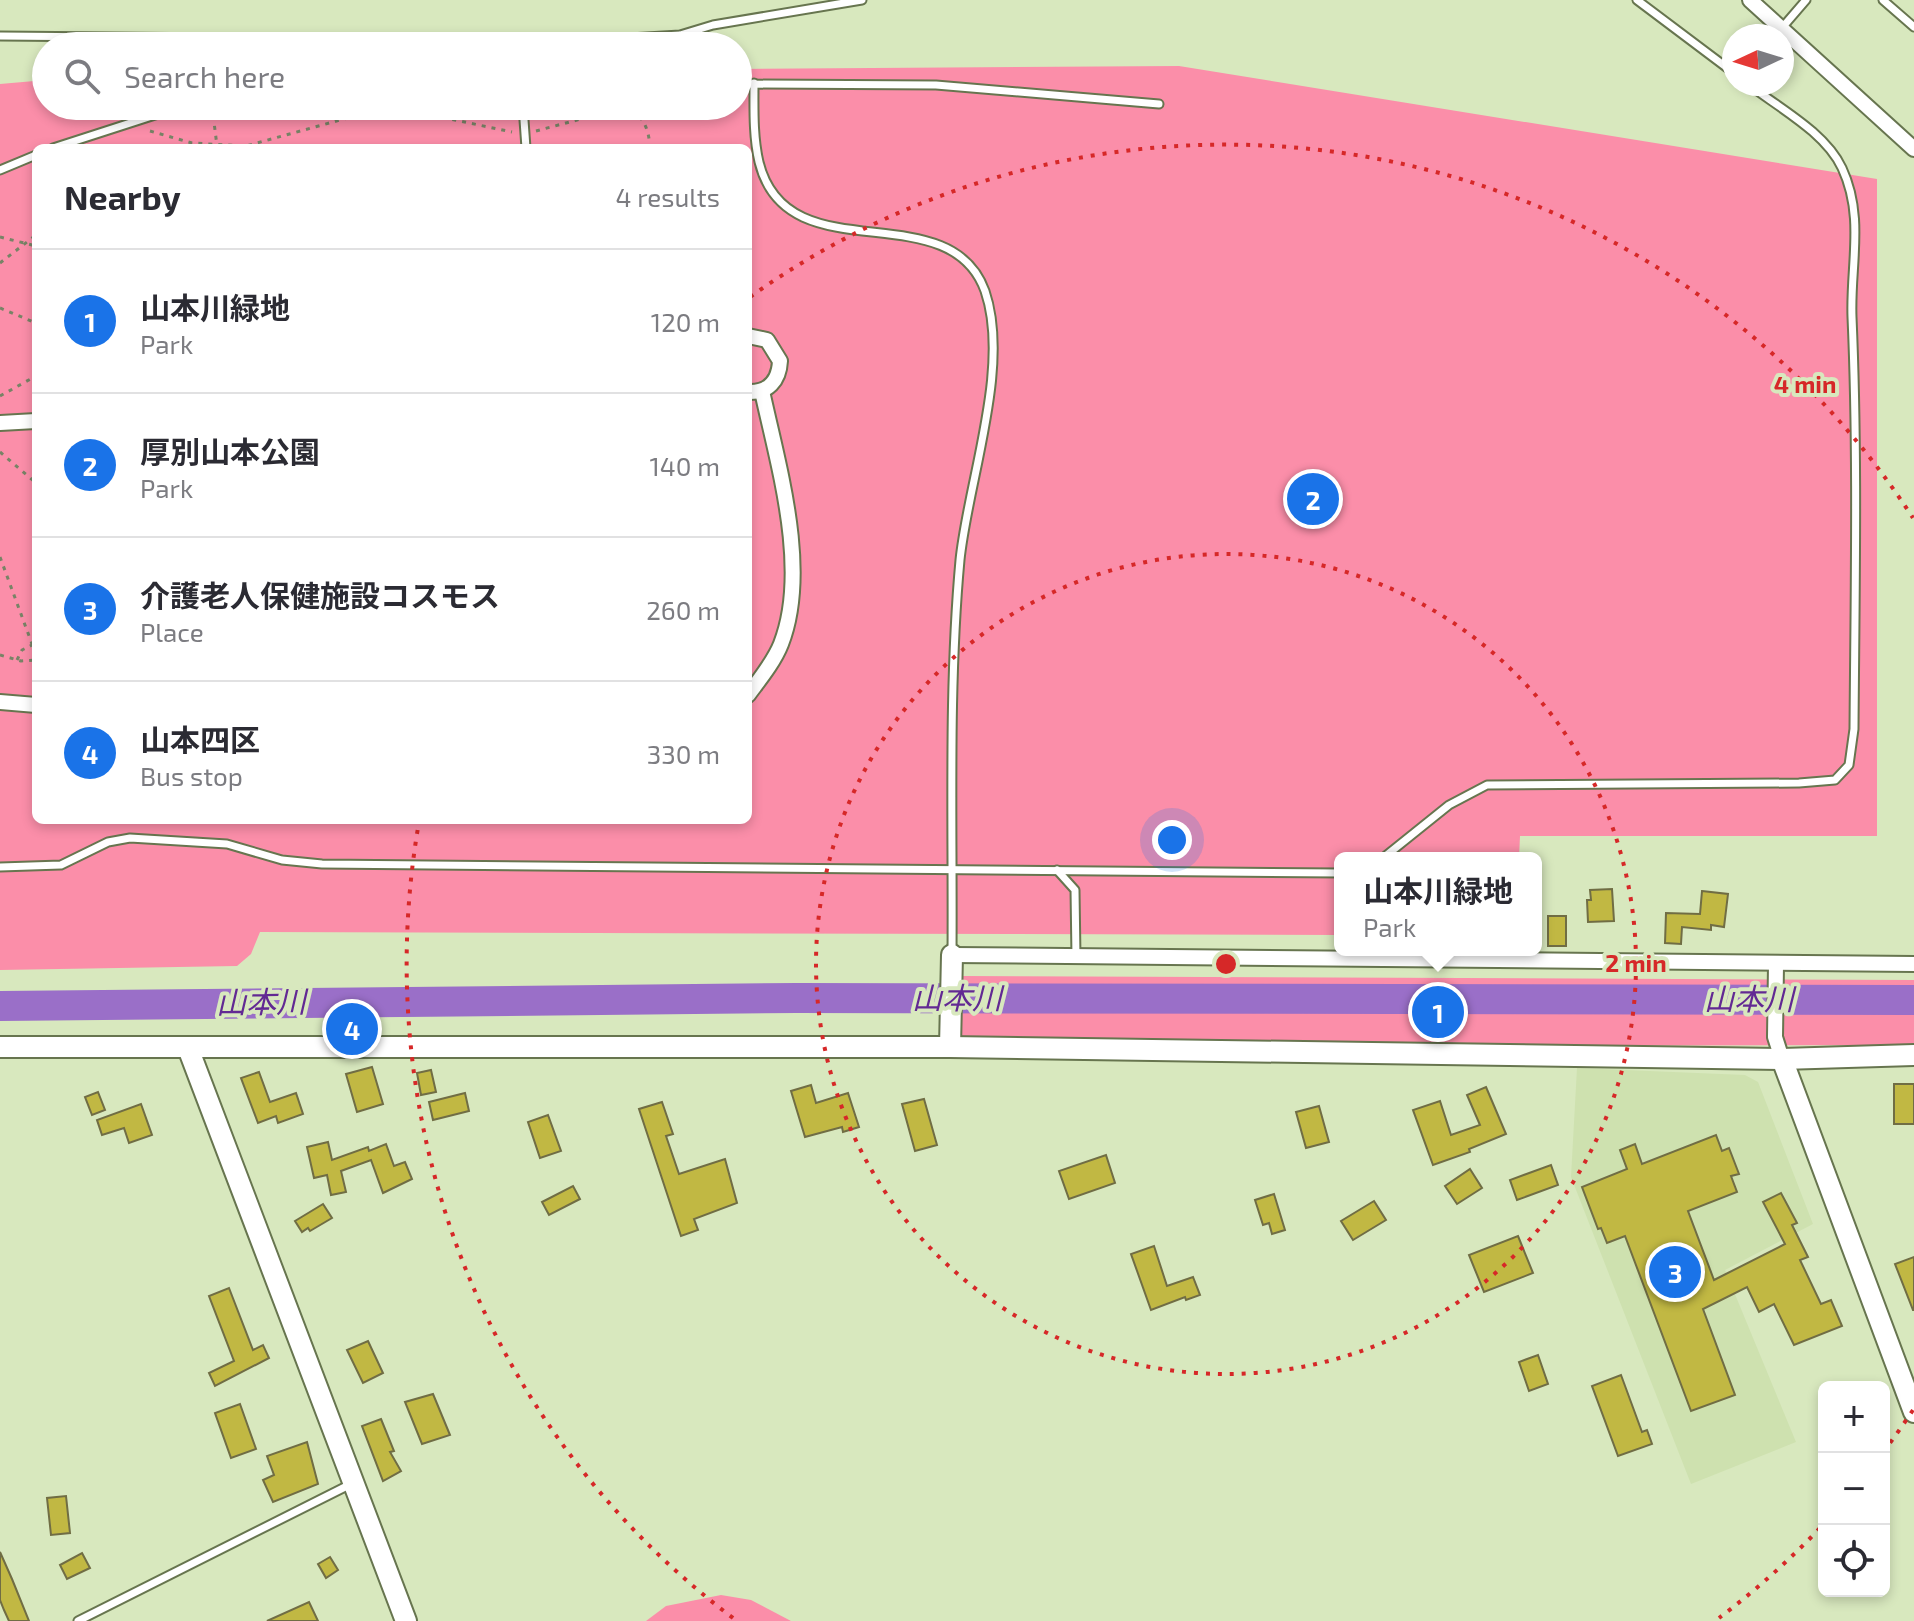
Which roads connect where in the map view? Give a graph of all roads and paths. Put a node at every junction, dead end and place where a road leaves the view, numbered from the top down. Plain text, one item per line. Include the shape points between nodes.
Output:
1 (862, 0) edge
2 (1637, 0) edge
3 (1750, 0) edge
4 (1806, 0) edge
5 (1883, 0) edge
6 (1776, 24) edge
7 (1785, 24) edge
8 (1914, 27) edge
9 (690, 32) edge
10 (0, 36) edge
11 (32, 36) edge
12 (1794, 41) edge
13 (1722, 64) edge
14 (754, 83) joint
15 (1764, 96) edge
16 (1159, 104) dead end
17 (133, 120) edge
18 (214, 120) edge
19 (340, 120) edge
20 (451, 120) edge
21 (524, 120) edge
22 (576, 120) edge
23 (643, 120) edge
24 (122, 123) junction
25 (525, 133) junction
26 (64, 144) edge
27 (205, 144) edge
28 (217, 144) edge
29 (253, 144) edge
30 (526, 144) edge
31 (649, 144) edge
32 (1914, 149) edge
33 (32, 157) edge
34 (0, 170) edge
35 (0, 237) edge
36 (32, 237) edge
37 (24, 242) junction
38 (32, 245) edge
39 (0, 263) edge
40 (0, 308) edge
41 (32, 321) edge
42 (752, 337) edge
43 (32, 378) edge
44 (755, 391) edge
45 (0, 396) edge
46 (32, 421) edge
47 (0, 423) edge
48 (0, 452) edge
49 (32, 480) edge
50 (0, 557) edge
51 (32, 638) edge
52 (32, 644) edge
53 (0, 655) edge
54 (17, 660) junction
55 (32, 660) edge
56 (752, 689) edge
57 (0, 702) edge
58 (32, 705) edge
59 (1390, 852) edge
60 (0, 867) edge
61 (952, 870) junction
62 (1057, 870) junction
63 (1334, 873) edge
64 (1076, 957) junction
65 (951, 962) junction
66 (1914, 964) edge
67 (1775, 971) junction
68 (0, 1047) edge
69 (950, 1047) junction
70 (188, 1048) junction
71 (1914, 1055) edge
72 (1782, 1059) junction
73 (1914, 1412) edge
74 (355, 1482) junction
75 (78, 1621) edge
76 (406, 1621) edge

1 - 9 lane
2 - 13 lane
3 - 6 street
4 - 7 lane
5 - 8 lane
10 - 11 lane
12 - 32 street
14 - 16 lane via 936,85
14 - 61 lane via 760,165 789,209 828,226 920,238 946,247 967,262 984,288 992,317 993,357 960,557 952,700
15 - 59 lane via 1828,145 1843,169 1857,218 1852,314 1857,387 1854,729 1849,765 1835,780 1799,783 1487,785 1449,805
17 - 24 lane
18 - 28 path
19 - 29 path
20 - 25 path
21 - 25 lane
22 - 25 path
23 - 31 path
24 - 26 lane
24 - 27 path
25 - 30 lane
33 - 34 lane
35 - 37 path
36 - 37 path
37 - 38 path
37 - 39 path
40 - 41 path
42 - 44 street via 767,340 780,361 774,382
43 - 45 path
44 - 56 street via 783,488 791,606 780,645
46 - 47 street
48 - 49 path
50 - 51 path
52 - 54 path
53 - 54 path
54 - 55 path
57 - 58 street
60 - 61 lane via 61,865 108,842 130,838 227,844 282,860 322,864
61 - 62 lane
61 - 65 lane
62 - 63 lane
62 - 64 lane via 1075,890
64 - 65 street
64 - 67 street
65 - 69 street
66 - 67 street
67 - 72 street via 1775,1037
68 - 70 street
69 - 70 street
69 - 72 street
70 - 74 street
71 - 72 street
72 - 73 street
74 - 75 lane
74 - 76 street

